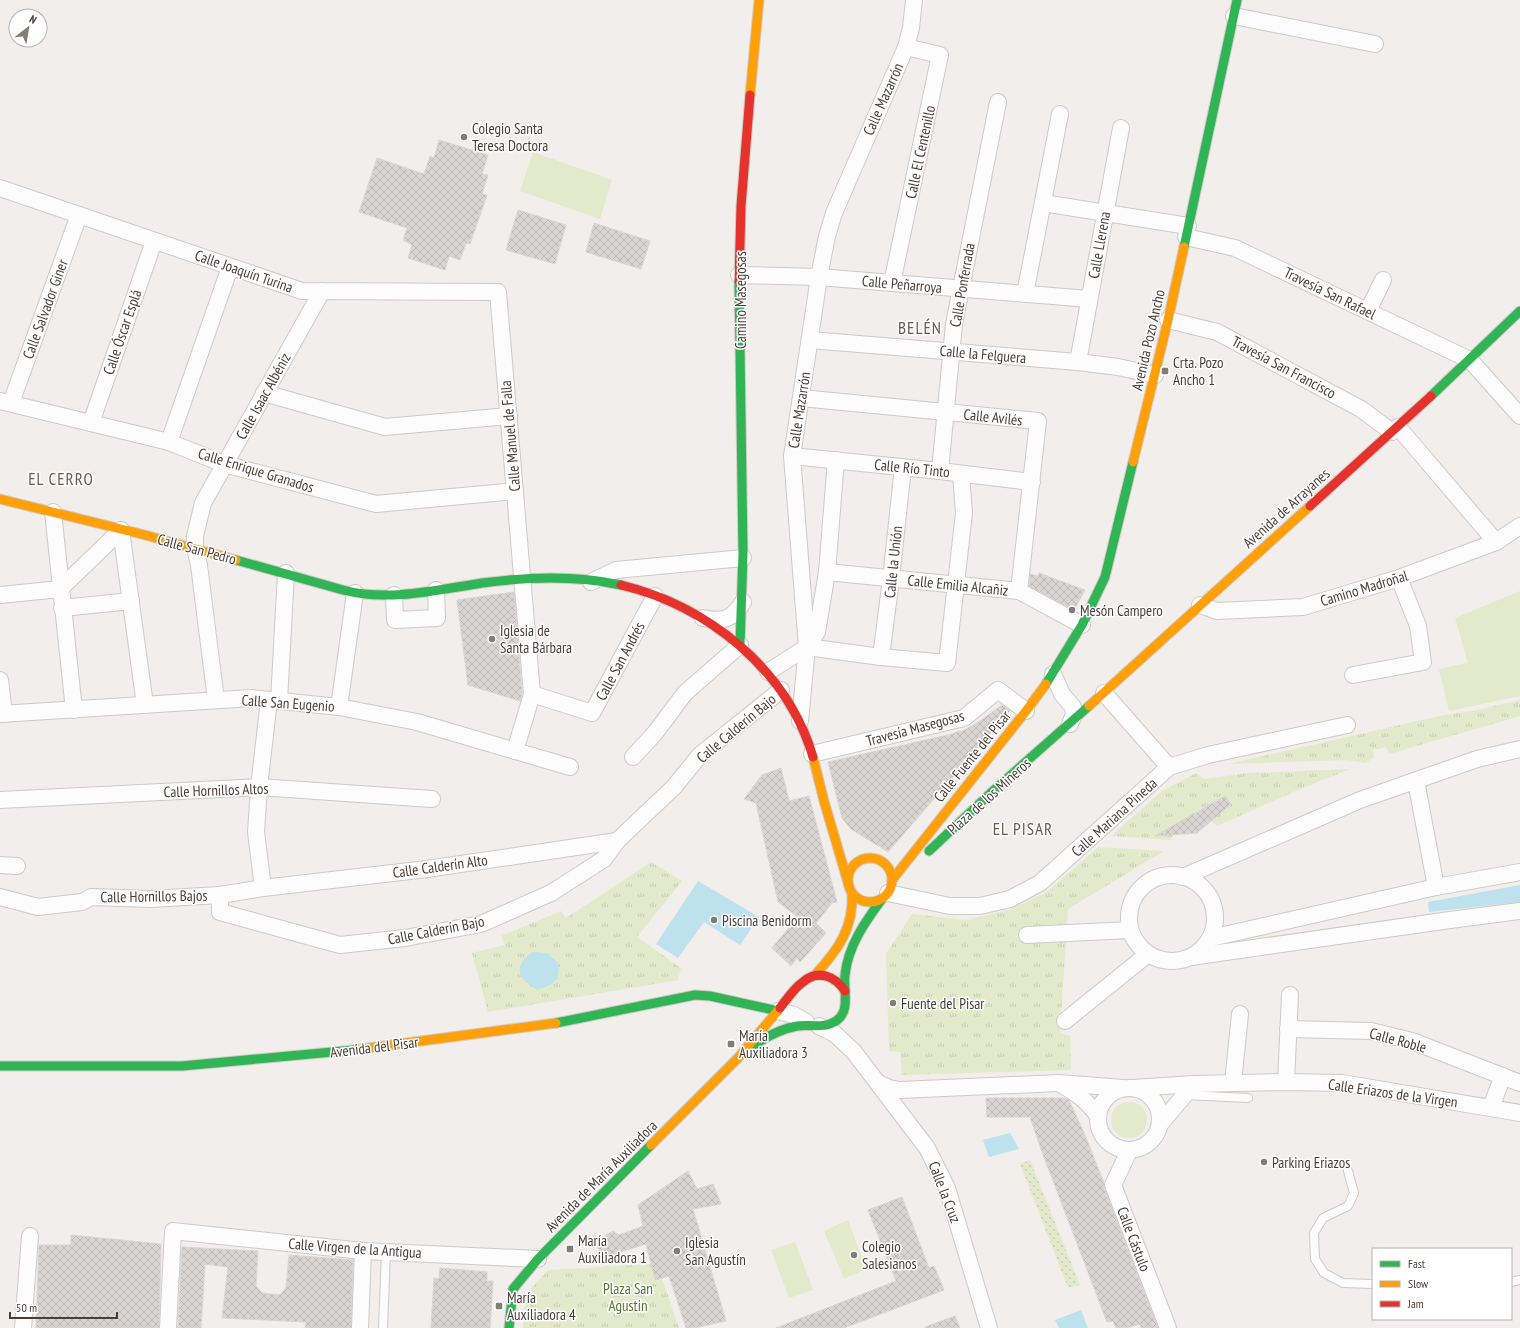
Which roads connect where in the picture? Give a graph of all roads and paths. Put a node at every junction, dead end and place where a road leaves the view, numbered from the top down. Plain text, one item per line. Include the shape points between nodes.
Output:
1 (759, 0) edge
2 (914, 0) edge
3 (1237, 0) edge
4 (1234, 16) junction
5 (1376, 44) dead end
6 (906, 47) junction
7 (998, 102) dead end
8 (1060, 114) dead end
9 (1121, 128) dead end
10 (0, 188) edge
11 (1043, 203) junction
12 (1105, 213) junction
13 (79, 215) junction
14 (1187, 232) junction
15 (154, 240) junction
16 (230, 267) junction
17 (739, 275) junction
18 (819, 277) junction
19 (1383, 280) dead end
20 (892, 283) junction
21 (961, 289) junction
22 (322, 291) junction
23 (498, 292) joint
24 (1025, 294) junction
25 (1089, 299) junction
26 (1368, 311) junction
27 (1520, 311) edge
28 (1168, 320) junction
29 (810, 340) junction
30 (952, 352) junction
31 (1470, 360) junction
32 (1078, 362) junction
33 (1154, 374) junction
34 (264, 393) junction
35 (801, 398) junction
36 (5, 402) edge
37 (946, 412) junction
38 (508, 416) junction
39 (1520, 416) edge
40 (91, 423) junction
41 (1394, 430) junction
42 (169, 442) junction
43 (792, 456) junction
44 (836, 460) junction
45 (224, 464) junction
46 (903, 467) junction
47 (940, 471) junction
48 (961, 474) junction
49 (1032, 482) junction
50 (515, 491) junction
51 (0, 498) edge
52 (52, 512) junction
53 (1520, 526) edge
54 (121, 530) junction
55 (1496, 542) junction
56 (195, 548) junction
57 (744, 558) junction
58 (827, 572) junction
59 (286, 574) junction
60 (1398, 578) junction
61 (891, 579) junction
62 (523, 580) junction
63 (591, 582) junction
64 (956, 586) junction
65 (60, 589) junction
66 (436, 590) junction
67 (1019, 591) junction
68 (355, 593) junction
69 (0, 595) edge
70 (394, 595) junction
71 (655, 596) junction
72 (131, 601) junction
73 (743, 602) junction
74 (1200, 605) junction
75 (62, 608) junction
76 (700, 617) junction
77 (1082, 625) junction
78 (740, 645) junction
79 (807, 647) junction
80 (881, 657) junction
81 (768, 672) junction
82 (1053, 674) junction
83 (1353, 675) dead end
84 (0, 680) edge
85 (781, 690) junction
86 (1104, 693) junction
87 (532, 694) junction
88 (216, 700) junction
89 (274, 700) junction
90 (1068, 702) junction
91 (145, 705) junction
92 (1030, 706) junction
93 (339, 707) junction
94 (74, 710) junction
95 (2, 714) edge
96 (800, 721) junction
97 (1070, 724) junction
98 (1347, 725) dead end
99 (1520, 749) edge
100 (515, 751) junction
101 (812, 754) junction
102 (633, 757) dead end
103 (570, 767) dead end
104 (1169, 767) junction
105 (1416, 781) junction
106 (259, 787) junction
107 (432, 799) dead end
108 (0, 800) edge
109 (830, 824) junction
110 (846, 839) dead end
111 (617, 841) junction
112 (858, 850) dead end
113 (912, 855) junction
114 (869, 858) junction
115 (892, 861) junction
116 (0, 865) edge
117 (17, 866) dead end
118 (1520, 872) edge
119 (1183, 877) junction
120 (1436, 887) junction
121 (263, 888) junction
122 (850, 890) junction
123 (888, 890) junction
124 (220, 895) junction
125 (0, 897) edge
126 (1520, 911) edge
127 (1130, 930) junction
128 (1027, 935) dead end
129 (1210, 938) junction
130 (1148, 954) junction
131 (1191, 957) junction
132 (815, 975) junction
133 (797, 989) junction
134 (845, 992) junction
135 (1290, 995) dead end
136 (744, 1004) junction
137 (778, 1011) junction
138 (844, 1012) junction
139 (1240, 1014) dead end
140 (1065, 1021) dead end
141 (813, 1024) junction
142 (763, 1029) junction
143 (1288, 1029) junction
144 (854, 1052) junction
145 (738, 1058) junction
146 (0, 1066) edge
147 (1503, 1076) junction
148 (1286, 1082) junction
149 (878, 1083) junction
150 (1059, 1083) junction
151 (1233, 1083) junction
152 (1520, 1083) edge
153 (1128, 1088) junction
154 (1189, 1090) junction
155 (1248, 1098) dead end
156 (1491, 1107) junction
157 (1520, 1113) edge
158 (1098, 1116) junction
159 (1161, 1123) junction
160 (1129, 1151) junction
161 (1348, 1171) dead end
162 (30, 1236) dead end
163 (363, 1251) junction
164 (386, 1252) junction
165 (538, 1259) junction
166 (1372, 1284) edge
167 (23, 1328) edge
168 (168, 1328) edge
169 (360, 1328) edge
170 (383, 1328) edge
171 (509, 1328) edge
172 (989, 1328) edge
173 (1168, 1328) edge

1 - 17 street, Camino Masegosas via 740,217
2 - 6 street, Calle Mazarrón via 912,28
3 - 4 street, Avenida Pozo Ancho
4 - 5 street
4 - 14 street, Avenida Pozo Ancho
6 - 18 street, Calle Mazarrón via 834,213
6 - 20 street, Calle El Centenillo via 940,55
7 - 21 street, Calle Ponferrada
8 - 11 street
9 - 12 street, Calle Llerena
10 - 13 street, Calle Joaquín Turina
11 - 12 street, Travesía San Rafael
11 - 24 street
12 - 14 street, Travesía San Rafael
12 - 25 street, Calle Llerena
13 - 15 street, Calle Joaquín Turina
13 - 36 street, Calle Salvador Giner
14 - 26 street, Travesía San Rafael via 1235,248
14 - 28 street, Avenida Pozo Ancho
15 - 16 street, Calle Joaquín Turina
15 - 40 street, Calle Óscar Esplá
16 - 22 street, Calle Joaquín Turina via 302,291
16 - 42 street
17 - 18 street, Calle Peñarroya
17 - 57 street, Camino Masegosas
18 - 20 street, Calle Peñarroya
18 - 29 street, Calle Mazarrón
19 - 26 street
20 - 21 street, Calle Peñarroya
21 - 24 street, Calle Peñarroya
21 - 30 street, Calle Ponferrada
22 - 23 street, Calle Joaquín Turina
22 - 34 street, Calle Isaac Albéniz
23 - 38 street, Calle Manuel de Falla
24 - 25 street, Calle Peñarroya
25 - 32 street, Calle Llerena
26 - 31 street, Travesía San Rafael
27 - 31 street, Avenida de Arrayanes
28 - 33 street, Avenida Pozo Ancho
28 - 41 street, Travesía San Francisco via 1217,332 1361,408
29 - 30 street, Calle la Felguera
29 - 35 street, Calle Mazarrón
30 - 32 street, Calle la Felguera
30 - 37 street, Calle Ponferrada
31 - 39 street
31 - 41 street, Avenida de Arrayanes
32 - 33 street, Calle la Felguera
33 - 77 street, Avenida Pozo Ancho via 1105,577
34 - 38 street via 385,426
34 - 45 street, Calle Isaac Albéniz
35 - 37 street, Calle Avilés
35 - 43 street, Calle Mazarrón
36 - 40 street, Calle Enrique Granados
37 - 47 street, Calle Ponferrada
37 - 49 street, Calle Avilés via 1038,421
38 - 50 street, Calle Manuel de Falla
40 - 42 street, Calle Enrique Granados
41 - 55 street, Travesía San Francisco
41 - 74 street, Avenida de Arrayanes
42 - 45 street, Calle Enrique Granados
43 - 44 street, Calle Río Tinto
43 - 79 street, Calle Mazarrón
44 - 46 street, Calle Río Tinto
44 - 58 street
45 - 50 street, Calle Enrique Granados via 376,504
45 - 56 street, Calle Isaac Albéniz via 203,503
46 - 47 street, Calle Río Tinto
46 - 61 street, Calle la Unión
47 - 48 street, Calle Río Tinto
48 - 49 street, Calle Río Tinto
48 - 64 street via 964,513
49 - 67 street, Calle Avilés
50 - 62 street, Calle Manuel de Falla
51 - 52 street, Calle San Pedro
52 - 54 street, Calle San Pedro
52 - 65 street
53 - 55 street, Camino Madroñal
54 - 56 street, Calle San Pedro
54 - 65 street
54 - 72 street
55 - 60 street, Camino Madroñal
56 - 59 street, Calle San Pedro
56 - 88 street
57 - 63 street via 616,570
57 - 73 street, Camino Masegosas
58 - 61 street, Calle Emilia Alcañiz
58 - 79 street via 817,632
59 - 68 street, Calle San Pedro
59 - 89 street
60 - 74 street, Camino Madroñal via 1303,607 1217,611
60 - 83 street via 1418,626 1423,662
61 - 64 street, Calle Emilia Alcañiz
61 - 80 street, Calle la Unión
62 - 63 street, Calle San Pedro via 573,579
62 - 66 street, Calle San Pedro
62 - 87 street, Calle Manuel de Falla
63 - 71 street, Calle San Pedro via 621,586
64 - 67 street, Calle Emilia Alcañiz
64 - 80 street via 947,663
65 - 69 street
65 - 75 street
66 - 70 street, Calle San Pedro
66 - 70 street via 437,618 395,620
67 - 77 street, Calle Emilia Alcañiz
68 - 70 street, Calle San Pedro
68 - 93 street
71 - 76 street, Calle San Pedro
71 - 87 street, Calle San Andrés via 592,713
72 - 75 street
72 - 91 street
73 - 76 street via 736,612 723,620
73 - 78 street, Camino Masegosas
74 - 86 street, Avenida de Arrayanes
75 - 94 street
76 - 78 street, Calle San Pedro
77 - 82 street, Avenida Pozo Ancho
78 - 81 street, Calle San Pedro
78 - 102 street via 685,693
79 - 80 street
79 - 81 street
79 - 96 street, Calle Mazarrón
81 - 85 street, Calle San Pedro
82 - 90 street
82 - 92 street, Calle Fuente del Pisar
84 - 95 street
85 - 96 street, Calle San Pedro
85 - 111 street, Calle Calderín Bajo via 700,755 674,787
86 - 97 street, Avenida de Arrayanes
86 - 104 street
87 - 100 street
88 - 89 street, Calle San Eugenio
88 - 91 street, Calle San Eugenio
89 - 93 street, Calle San Eugenio
89 - 106 street
90 - 92 street via 1055,696
90 - 97 street via 1074,711
91 - 94 street, Calle San Eugenio
92 - 101 street, Travesía Masegosas via 998,690 964,718
92 - 113 street, Calle Fuente del Pisar
93 - 100 street, Calle San Eugenio via 417,722
94 - 95 street, Calle San Eugenio
96 - 101 street, Calle San Pedro
97 - 123 street, Plaza de los Mineros via 994,790
98 - 104 street, Calle Mariana Pineda via 1208,755
99 - 105 street via 1477,759
100 - 103 street, Calle San Eugenio
101 - 109 street, Calle San Pedro
104 - 123 street, Calle Mariana Pineda via 1040,883 1010,900 980,906 950,906
105 - 119 street via 1360,800
105 - 120 street
106 - 107 street, Calle Hornillos Altos
106 - 108 street, Calle Hornillos Altos
106 - 121 street via 256,832
109 - 110 street
109 - 122 street, Calle San Pedro
111 - 121 street, Calle Calderín Alto via 427,869
111 - 124 street, Calle Calderín Bajo via 604,859 551,893 481,924 405,938 340,945 220,912
112 - 114 street
113 - 115 street
113 - 123 street, Calle Fuente del Pisar
114 - 115 street
114 - 122 street via 852,868 848,877
115 - 123 street
116 - 117 street
118 - 120 street
119 - 127 street via 1170,875 1146,884 1131,904
119 - 129 street via 1195,882 1211,901 1215,913 1215,926
120 - 129 street
121 - 124 street, Calle Hornillos Bajos
122 - 123 street via 856,898 866,902 876,902
122 - 132 street, Avenida de María Auxiliadora via 853,912 847,928 834,952
123 - 134 street via 852,949 845,973
124 - 125 street, Calle Hornillos Bajos via 151,899 91,897 82,902 38,907
126 - 131 street
127 - 128 street
127 - 130 street via 1134,939
129 - 131 street via 1202,949
130 - 131 street via 1161,960 1176,961
130 - 140 street
132 - 133 street, Avenida de María Auxiliadora via 807,978
132 - 134 street via 822,974 833,978 842,985
133 - 136 street, Avenida del Pisar via 773,1001
133 - 137 street, Avenida de María Auxiliadora
133 - 141 street via 794,999 796,1008 800,1016
134 - 138 street
135 - 143 street
136 - 137 street, Avenida del Pisar
136 - 142 street, Avenida del Pisar via 761,1016
136 - 146 street, Avenida del Pisar via 703,996 684,996 557,1023 344,1051 217,1063 155,1067
137 - 141 street, Avenida del Pisar
137 - 142 street, Avenida de María Auxiliadora
138 - 141 street, Avenida de María Auxiliadora via 834,1023
138 - 144 street, Calle la Cruz
139 - 151 street
141 - 144 street, Calle la Cruz via 835,1034
141 - 145 street, Avenida de María Auxiliadora via 774,1034
142 - 145 street, Avenida de María Auxiliadora
143 - 147 street, Calle Roble via 1371,1031 1412,1041
143 - 148 street
144 - 149 street, Calle la Cruz
145 - 165 street, Avenida de María Auxiliadora
147 - 152 street, Calle Roble
147 - 156 street
148 - 151 street, Calle Eriazos de la Virgen
148 - 156 street, Calle Eriazos de la Virgen via 1342,1083
149 - 150 street, Calle Eriazos de la Virgen via 900,1090
149 - 172 street, Calle la Cruz via 927,1148 947,1188
150 - 153 street, Calle Eriazos de la Virgen
150 - 158 street via 1087,1102
151 - 154 street, Calle Eriazos de la Virgen
153 - 154 street, Calle Eriazos de la Virgen
153 - 158 street via 1113,1092 1106,1098 1100,1106
153 - 159 street via 1143,1090 1151,1096 1157,1104
154 - 155 lane
154 - 159 street
156 - 157 street, Calle Eriazos de la Virgen
158 - 160 street via 1102,1136 1110,1144
159 - 160 street via 1154,1140 1147,1146
160 - 173 street, Calle Cástulo via 1113,1185
161 - 166 lane via 1354,1193 1348,1206 1323,1218 1314,1233 1315,1259 1324,1273 1343,1282
162 - 167 street
163 - 164 street, Calle Virgen de la Antigua
163 - 168 street, Calle Virgen de la Antigua via 173,1231
163 - 169 street
164 - 165 street, Calle Virgen de la Antigua
164 - 170 lane
165 - 171 street, Avenida de María Auxiliadora via 513,1288

